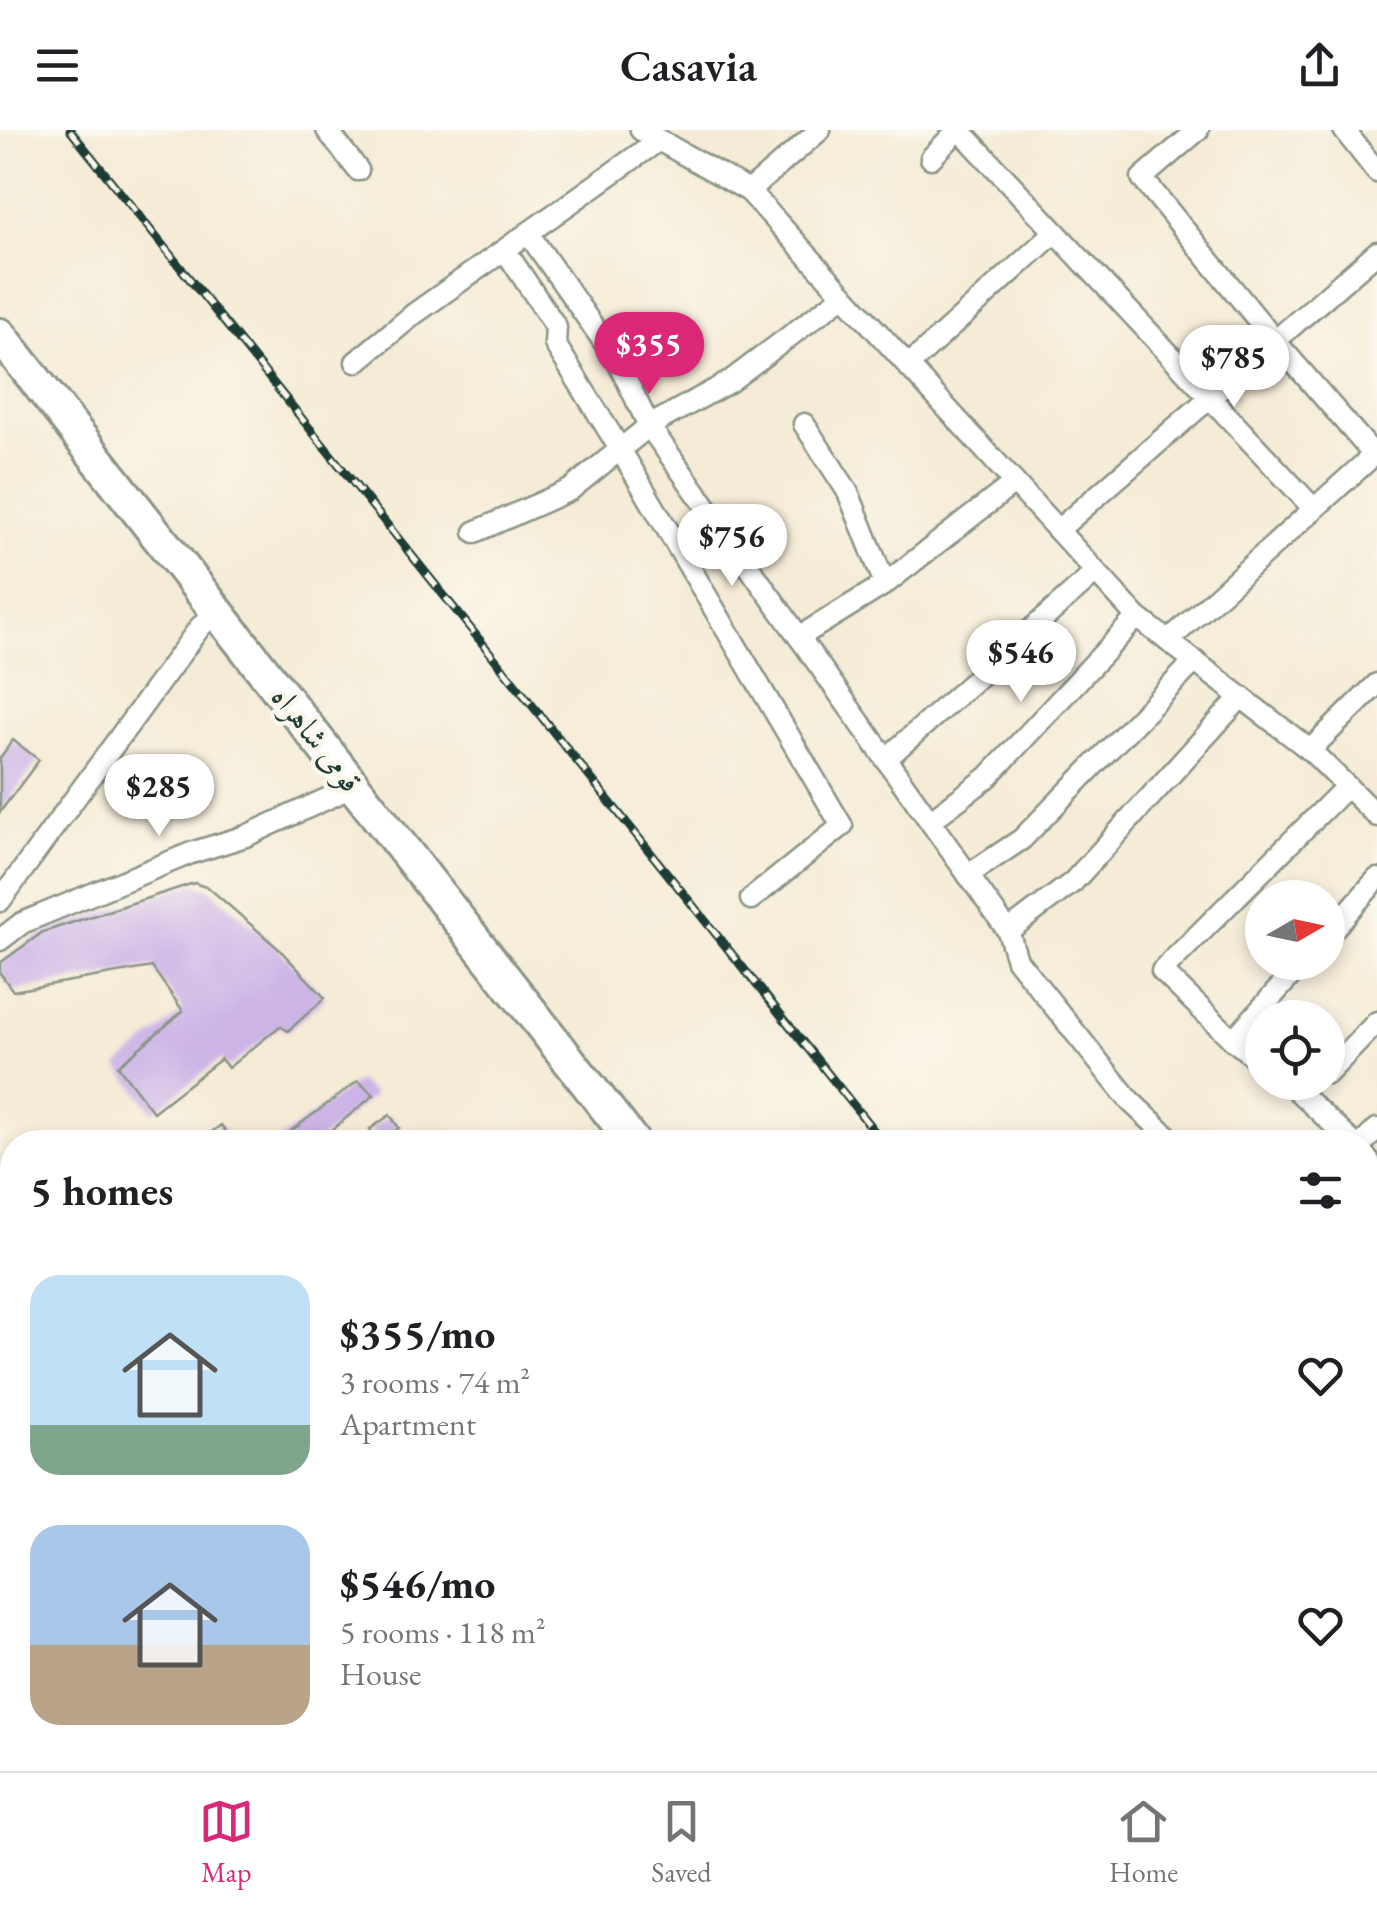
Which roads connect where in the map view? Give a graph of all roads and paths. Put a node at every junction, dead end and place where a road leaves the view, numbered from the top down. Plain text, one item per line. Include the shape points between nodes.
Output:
1 (327, 130) edge
2 (820, 130) edge
3 (959, 130) edge
4 (1198, 130) edge
5 (1374, 130) edge
6 (650, 135) edge
7 (1349, 137) edge
8 (931, 158) dead end
9 (358, 170) dead end
10 (1377, 172) edge
11 (749, 191) junction
12 (528, 233) junction
13 (1054, 233) junction
14 (504, 250) junction
15 (1377, 252) edge
16 (844, 295) junction
17 (0, 335) edge
18 (1276, 342) junction
19 (356, 362) dead end
20 (908, 366) junction
21 (0, 371) edge
22 (1212, 397) junction
23 (804, 424) dead end
24 (650, 426) junction
25 (620, 449) junction
26 (1376, 453) edge
27 (1014, 483) junction
28 (1314, 509) junction
29 (1058, 530) junction
30 (476, 532) dead end
31 (1096, 572) junction
32 (885, 584) junction
33 (1138, 617) junction
34 (209, 620) junction
35 (800, 637) junction
36 (1168, 641) junction
37 (1194, 661) junction
38 (1377, 684) edge
39 (1240, 697) junction
40 (1310, 750) junction
41 (886, 759) junction
42 (1347, 786) junction
43 (343, 789) junction
44 (1375, 810) edge
45 (930, 821) junction
46 (968, 875) junction
47 (1377, 880) edge
48 (751, 899) dead end
49 (0, 901) edge
50 (1345, 916) edge
51 (1008, 931) junction
52 (0, 940) edge
53 (1286, 980) edge
54 (1377, 1022) edge
55 (1233, 1040) junction
56 (1245, 1050) edge
57 (1345, 1055) edge
58 (1320, 1100) edge
59 (599, 1130) edge
60 (623, 1130) edge
61 (1161, 1130) edge
62 (1343, 1130) edge

1 - 9 street
2 - 11 street
3 - 8 street
3 - 13 street
4 - 18 street via 1142,178
5 - 7 street
6 - 11 street
6 - 12 street
7 - 10 street
11 - 16 street
12 - 14 street
12 - 24 street via 618,362
13 - 20 street
13 - 22 street
14 - 19 street
14 - 25 street via 556,326 554,344
15 - 18 street
16 - 20 street
16 - 24 street via 729,382
17 - 34 highway, قومی شاہراہ
18 - 22 street
18 - 26 street
20 - 27 street
21 - 34 highway, قومی شاہراہ
22 - 28 street
22 - 29 street
23 - 32 street via 848,492
24 - 25 street
24 - 35 street
25 - 30 street via 570,490
25 - 48 street via 842,826
26 - 28 street
27 - 29 street
27 - 32 street
28 - 36 street
29 - 31 street
31 - 33 street
31 - 41 street
32 - 35 street
33 - 36 street
33 - 45 street via 988,777
34 - 43 highway, قومی شاہراہ
34 - 49 street
35 - 41 street
36 - 37 street
37 - 39 street
37 - 46 street via 1022,839
38 - 40 street
39 - 40 street
39 - 51 street via 1073,882
40 - 42 street
41 - 45 street
42 - 44 street
42 - 55 street via 1162,971
43 - 52 street via 246,836 22,923
43 - 59 highway, قومی شاہراہ
43 - 60 highway, قومی شاہراہ
45 - 46 street
46 - 51 street
47 - 50 street
51 - 61 street via 1017,960
53 - 55 street
54 - 57 street
55 - 56 street
58 - 62 street

